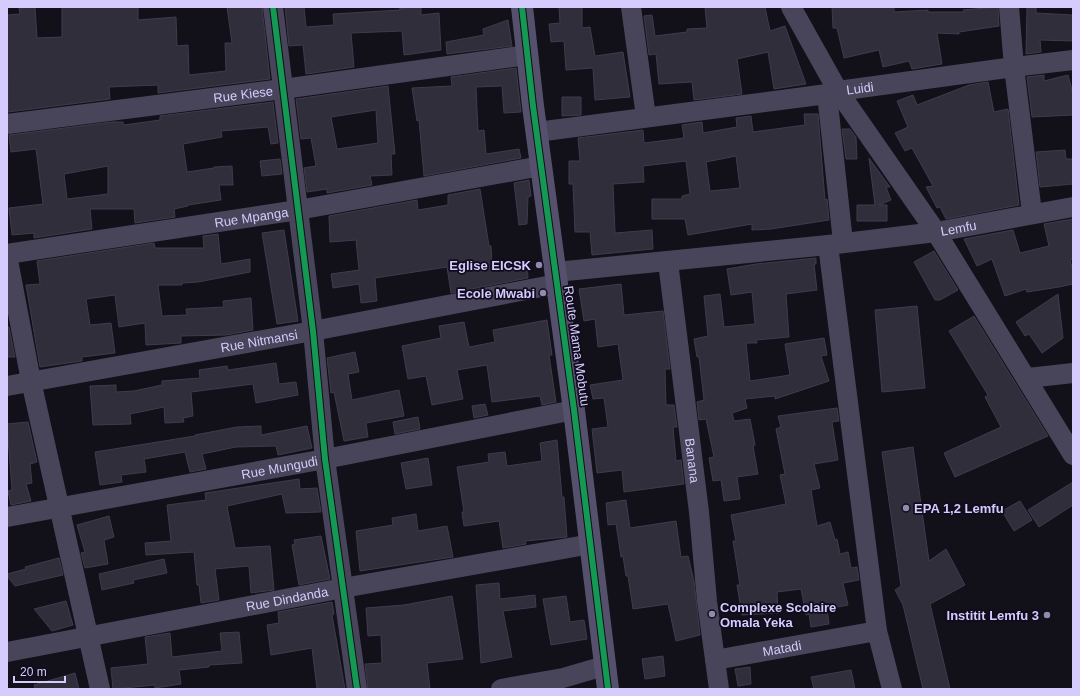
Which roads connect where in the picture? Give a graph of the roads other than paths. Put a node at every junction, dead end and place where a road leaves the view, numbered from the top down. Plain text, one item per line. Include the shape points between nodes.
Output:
1 (273, 7) edge
2 (522, 7) edge
3 (630, 7) edge
4 (792, 7) edge
5 (1009, 7) edge
6 (527, 55) junction
7 (1073, 60) edge
8 (1014, 66) junction
9 (283, 89) junction
10 (832, 92) junction
11 (646, 117) junction
12 (7, 124) edge
13 (537, 132) junction
14 (541, 166) junction
15 (1073, 207) edge
16 (298, 210) junction
17 (1032, 213) junction
18 (936, 232) junction
19 (836, 243) junction
20 (7, 254) edge
21 (668, 262) junction
22 (556, 278) junction
23 (313, 331) junction
24 (1073, 373) edge
25 (1028, 378) junction
26 (31, 381) junction
27 (7, 386) edge
28 (574, 410) junction
29 (1073, 455) edge
30 (325, 459) junction
31 (60, 506) junction
32 (7, 517) edge
33 (591, 544) junction
34 (343, 588) junction
35 (877, 630) junction
36 (89, 635) junction
37 (7, 652) edge
38 (715, 660) junction
39 (604, 666) junction
40 (100, 689) edge
41 (357, 689) edge
42 (500, 689) edge
43 (608, 689) edge
44 (719, 689) edge
45 (892, 689) edge

1 - 9 street
2 - 6 street, Route Mama Mobutu
3 - 11 street
4 - 10 street
5 - 8 street
6 - 9 street, Rue Kiese
6 - 13 street, Route Mama Mobutu
7 - 8 street, Luidi
8 - 10 street, Luidi
8 - 17 street
9 - 12 street, Rue Kiese
9 - 16 street
10 - 11 street, Luidi
10 - 18 street
10 - 19 street
11 - 13 street, Luidi
13 - 14 street, Route Mama Mobutu
14 - 16 street, Rue Mpanga
14 - 22 street, Route Mama Mobutu
15 - 17 street, Lemfu
16 - 20 street, Rue Mpanga
16 - 23 street
17 - 18 street, Lemfu
18 - 19 street, Lemfu
18 - 25 street
19 - 21 street
19 - 35 street
20 - 26 street
21 - 22 street
21 - 38 street, Banana
22 - 23 street, Rue Nitmansi
22 - 28 street, Route Mama Mobutu
23 - 26 street, Rue Nitmansi
23 - 30 street
24 - 25 street
25 - 29 street
26 - 27 street, Rue Nitmansi
26 - 31 street
28 - 30 street, Rue Mungudi
28 - 33 street, Route Mama Mobutu
30 - 31 street, Rue Mungudi
30 - 34 street
31 - 32 street, Rue Mungudi
31 - 36 street
33 - 34 street, Rue Dindanda
33 - 39 street, Route Mama Mobutu
34 - 36 street, Rue Dindanda
34 - 41 street
35 - 38 street, Matadi
35 - 45 street
36 - 37 street, Rue Dindanda
36 - 40 street
38 - 44 street
39 - 42 street via 563,678
39 - 43 street, Route Mama Mobutu

